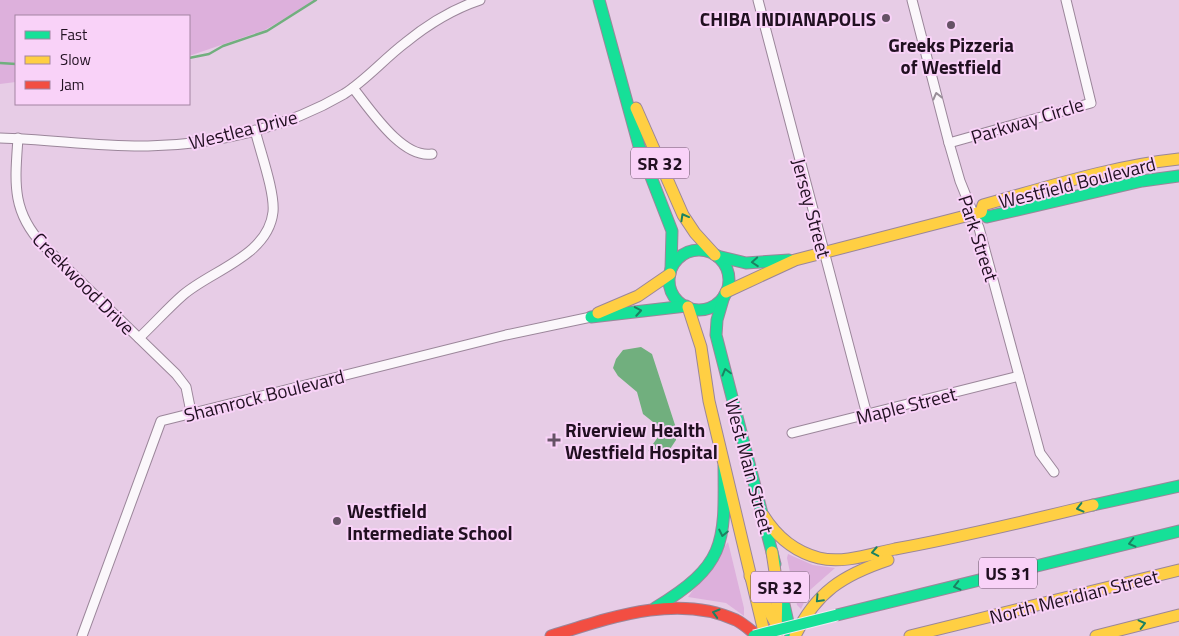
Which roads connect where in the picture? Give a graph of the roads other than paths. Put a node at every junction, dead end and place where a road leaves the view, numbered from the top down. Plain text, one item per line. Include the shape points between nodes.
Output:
1 (480, 0) edge
2 (599, 0) edge
3 (758, 0) edge
4 (912, 0) edge
5 (1066, 0) edge
6 (616, 64) junction
7 (353, 88) junction
8 (255, 130) junction
9 (0, 138) edge
10 (18, 138) junction
11 (949, 143) junction
12 (432, 154) dead end
13 (1179, 159) edge
14 (1179, 176) edge
15 (977, 213) junction
16 (823, 252) junction
17 (716, 255) junction
18 (795, 260) junction
19 (671, 272) junction
20 (725, 294) junction
21 (687, 307) junction
22 (591, 318) junction
23 (139, 338) junction
24 (1020, 376) junction
25 (191, 412) junction
26 (867, 415) junction
27 (792, 433) dead end
28 (724, 467) junction
29 (1054, 472) dead end
30 (1179, 486) edge
31 (763, 515) junction
32 (1179, 531) edge
33 (940, 541) junction
34 (772, 552) junction
35 (1179, 570) edge
36 (750, 576) junction
37 (653, 609) junction
38 (1179, 615) edge
39 (779, 633) edge
40 (82, 636) edge
41 (551, 636) edge
42 (756, 636) edge
43 (765, 636) edge
44 (791, 636) edge
45 (795, 636) edge
46 (910, 636) edge
47 (1096, 636) edge

1 - 7 street, Westlea Drive via 428,26
2 - 6 main road, SR 32
3 - 16 street, Jersey Street
11 -> 4 street, Park Street
5 - 11 street, Parkway Circle via 1091,103
17 -> 6 main road, SR 32 via 683,215
6 - 19 main road, SR 32 via 639,146 670,226 673,242
7 - 8 street, Westlea Drive via 311,112
7 - 12 street via 381,123 407,148 420,154
8 - 10 street, Westlea Drive via 213,140 147,146
8 - 23 street via 273,202 265,234 250,251 183,295
9 - 10 street, Westlea Drive
10 - 23 street, Creekwood Drive via 16,192 25,222 43,245
11 - 15 street, Park Street
13 - 15 main road, Westfield Boulevard via 1103,171 983,205
14 - 15 main road, Westfield Boulevard via 1142,181 987,218
15 - 16 main road, Westfield Boulevard
15 - 24 street, Park Street
16 - 18 main road, Westfield Boulevard
16 - 26 street, Jersey Street
18 -> 17 main road, Westfield Boulevard via 746,262
17 - 19 main road via 702,250 688,252 676,261
17 - 20 main road via 726,266 728,274
18 - 20 main road, Westfield Boulevard
19 - 21 main road via 670,287
19 - 22 main road, Shamrock Boulevard via 638,296 604,309
20 - 21 main road via 710,308 697,310
31 -> 20 main road, West Main Street / SR 32 via 716,335
22 -> 21 main road, Shamrock Boulevard
21 - 28 main road, West Main Street / SR 32 via 701,347
22 - 25 street, Shamrock Boulevard via 506,335
23 - 25 street, Creekwood Drive via 186,387
24 - 26 street, Maple Street
24 - 29 street, Park Street via 1040,453
25 - 40 street, Shamrock Boulevard via 161,421
26 - 27 street, Maple Street
28 - 36 main road, West Main Street / SR 32
28 -> 37 main road via 724,526 717,552 693,585
30 -> 33 main road
33 -> 31 main road via 844,559 820,558 788,544
31 - 34 main road, West Main Street / SR 32
32 -> 42 main road, North Meridian Street / US 31, bridge
33 -> 45 main road via 867,566 837,582 805,615
34 - 39 main road
34 - 44 main road, West Main Street / SR 32
35 - 46 main road, North Meridian Street / US 31
36 - 39 main road
36 - 43 main road, West Main Street / SR 32
37 - 41 main road
42 -> 37 main road via 737,621 707,611
47 -> 38 main road

